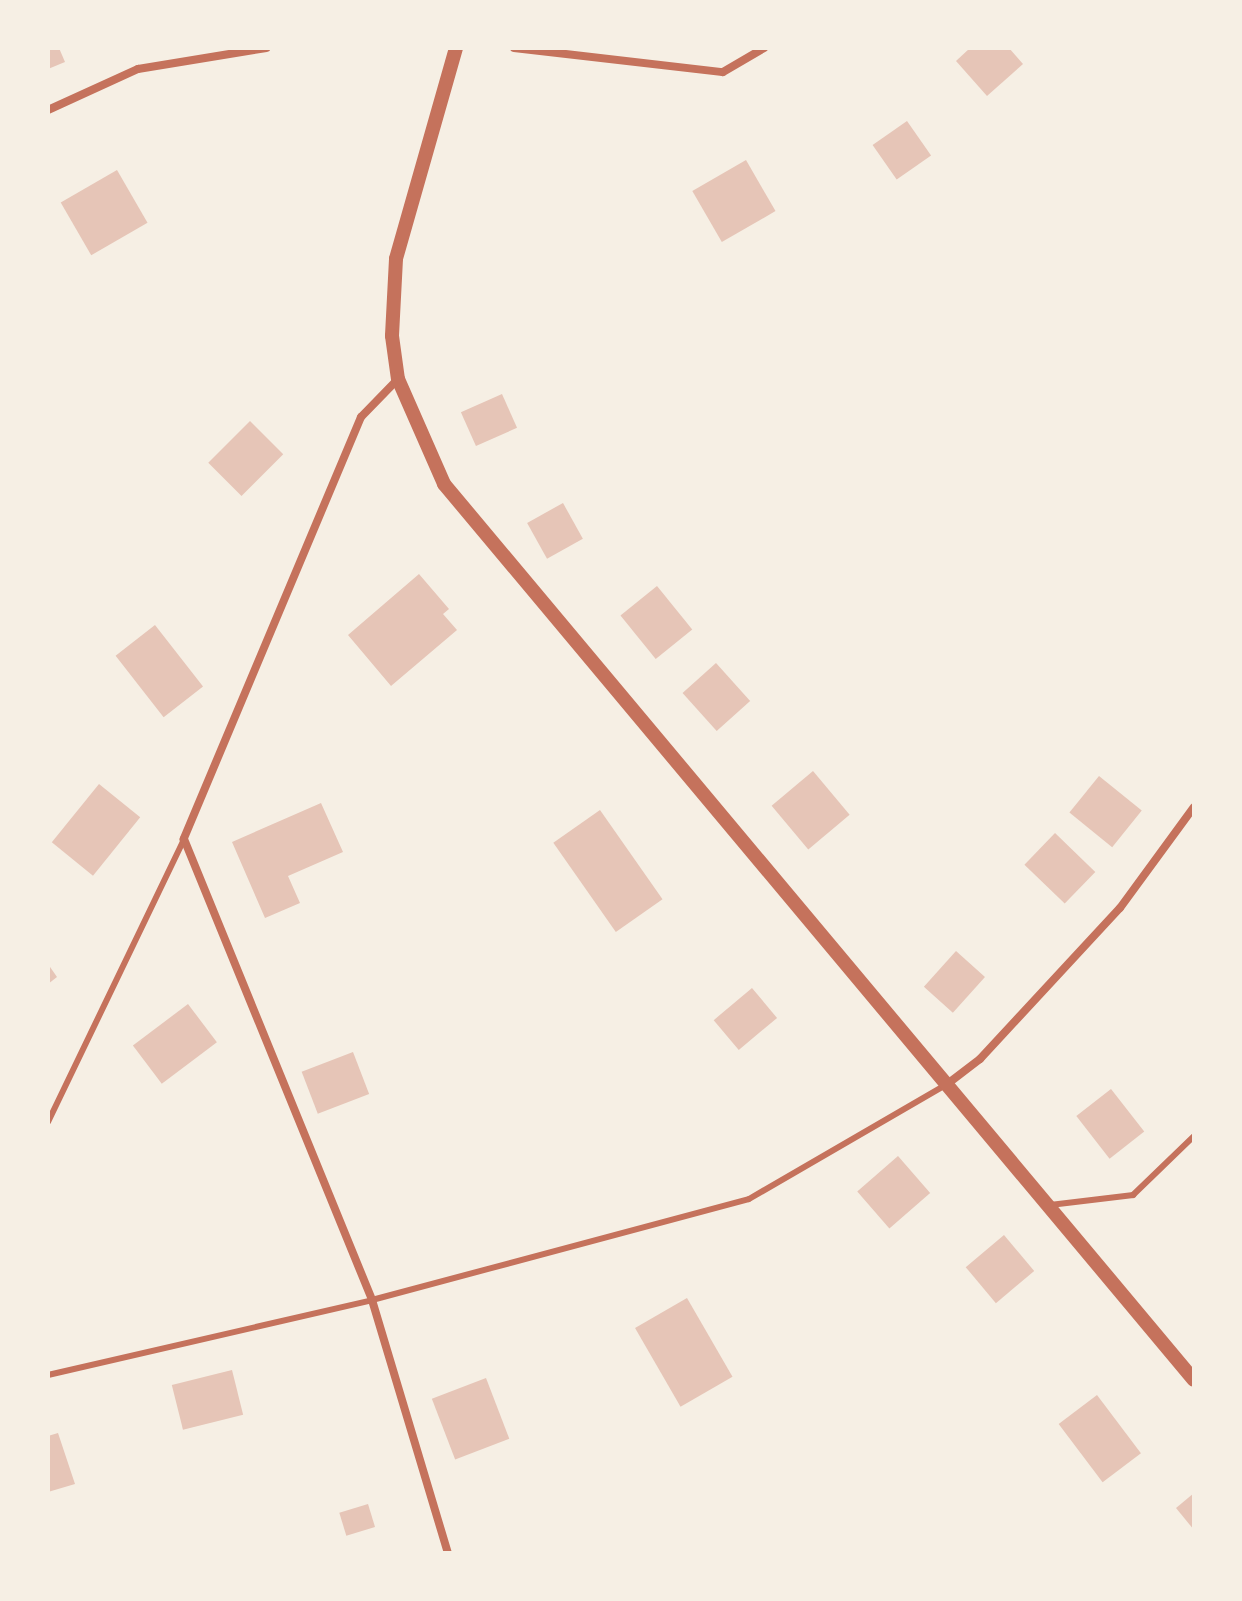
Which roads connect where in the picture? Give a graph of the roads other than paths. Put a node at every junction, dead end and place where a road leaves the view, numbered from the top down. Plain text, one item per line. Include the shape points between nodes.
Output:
1 (266, 48) edge
2 (456, 48) edge
3 (514, 48) edge
4 (764, 48) edge
5 (48, 110) edge
6 (398, 379) junction
7 (1194, 807) edge
8 (184, 839) junction
9 (946, 1085) junction
10 (48, 1122) edge
11 (1194, 1136) edge
12 (1049, 1205) junction
13 (372, 1300) junction
14 (48, 1375) edge
15 (1194, 1380) edge
16 (448, 1553) edge

1 - 5 street via 138,69
2 - 6 street via 396,259
3 - 4 street via 723,72
6 - 8 street via 361,417
6 - 9 street via 444,484
7 - 9 street via 1120,908 980,1059
8 - 10 lane
8 - 13 street
9 - 12 street
9 - 13 lane via 749,1199
11 - 12 lane via 1133,1195
12 - 15 street
13 - 14 lane
13 - 16 street

